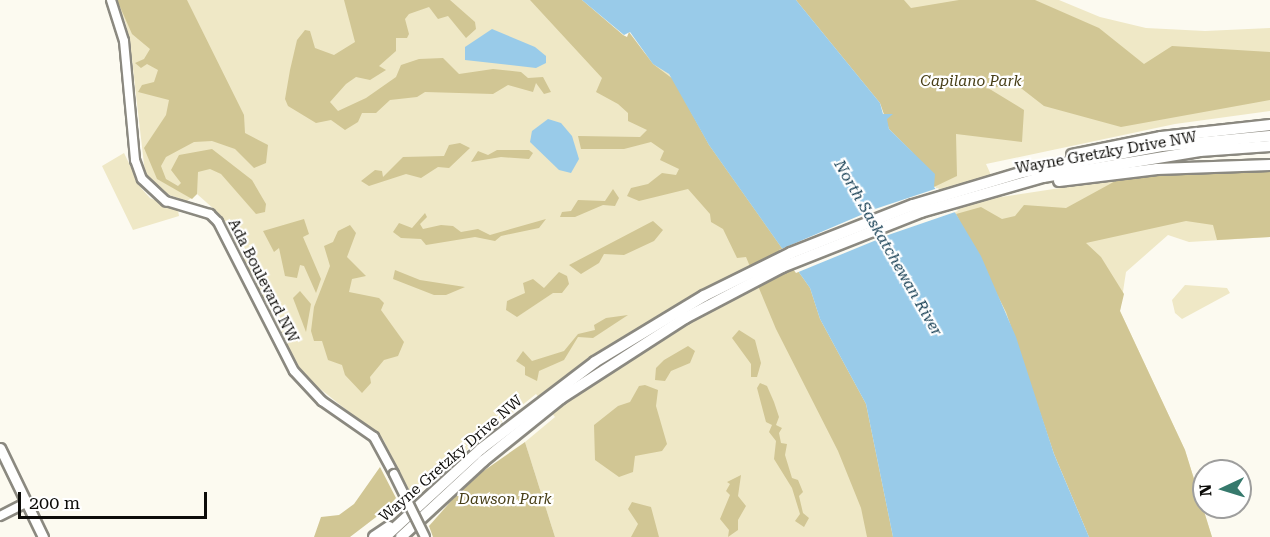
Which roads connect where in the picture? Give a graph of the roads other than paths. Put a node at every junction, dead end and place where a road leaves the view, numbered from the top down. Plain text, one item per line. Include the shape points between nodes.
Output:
1 (111, 0) edge
2 (1270, 125) edge
3 (1270, 136) edge
4 (1270, 146) edge
5 (1270, 165) edge
6 (1006, 181) junction
7 (0, 448) edge
8 (26, 503) junction
9 (0, 516) edge
10 (410, 521) junction
11 (43, 537) edge
12 (374, 537) edge
13 (385, 537) edge
14 (402, 537) edge
15 (425, 537) edge

1 - 15 street, Ada Boulevard NW, bridge via 124,42 135,160 142,179 161,198 210,214 218,222 294,371 322,401 374,437
2 - 6 main road via 1111,146 1027,165
3 - 6 main road, Wayne Gretzky Drive NW via 1162,146
4 - 6 main road, Wayne Gretzky Drive NW via 1134,160
5 - 6 main road
6 - 10 main road, Wayne Gretzky Drive NW via 850,228 624,344 556,390 481,449
7 - 8 main road
8 - 9 street
8 - 11 main road
10 - 12 main road
10 - 13 main road, Wayne Gretzky Drive NW
10 - 14 main road

